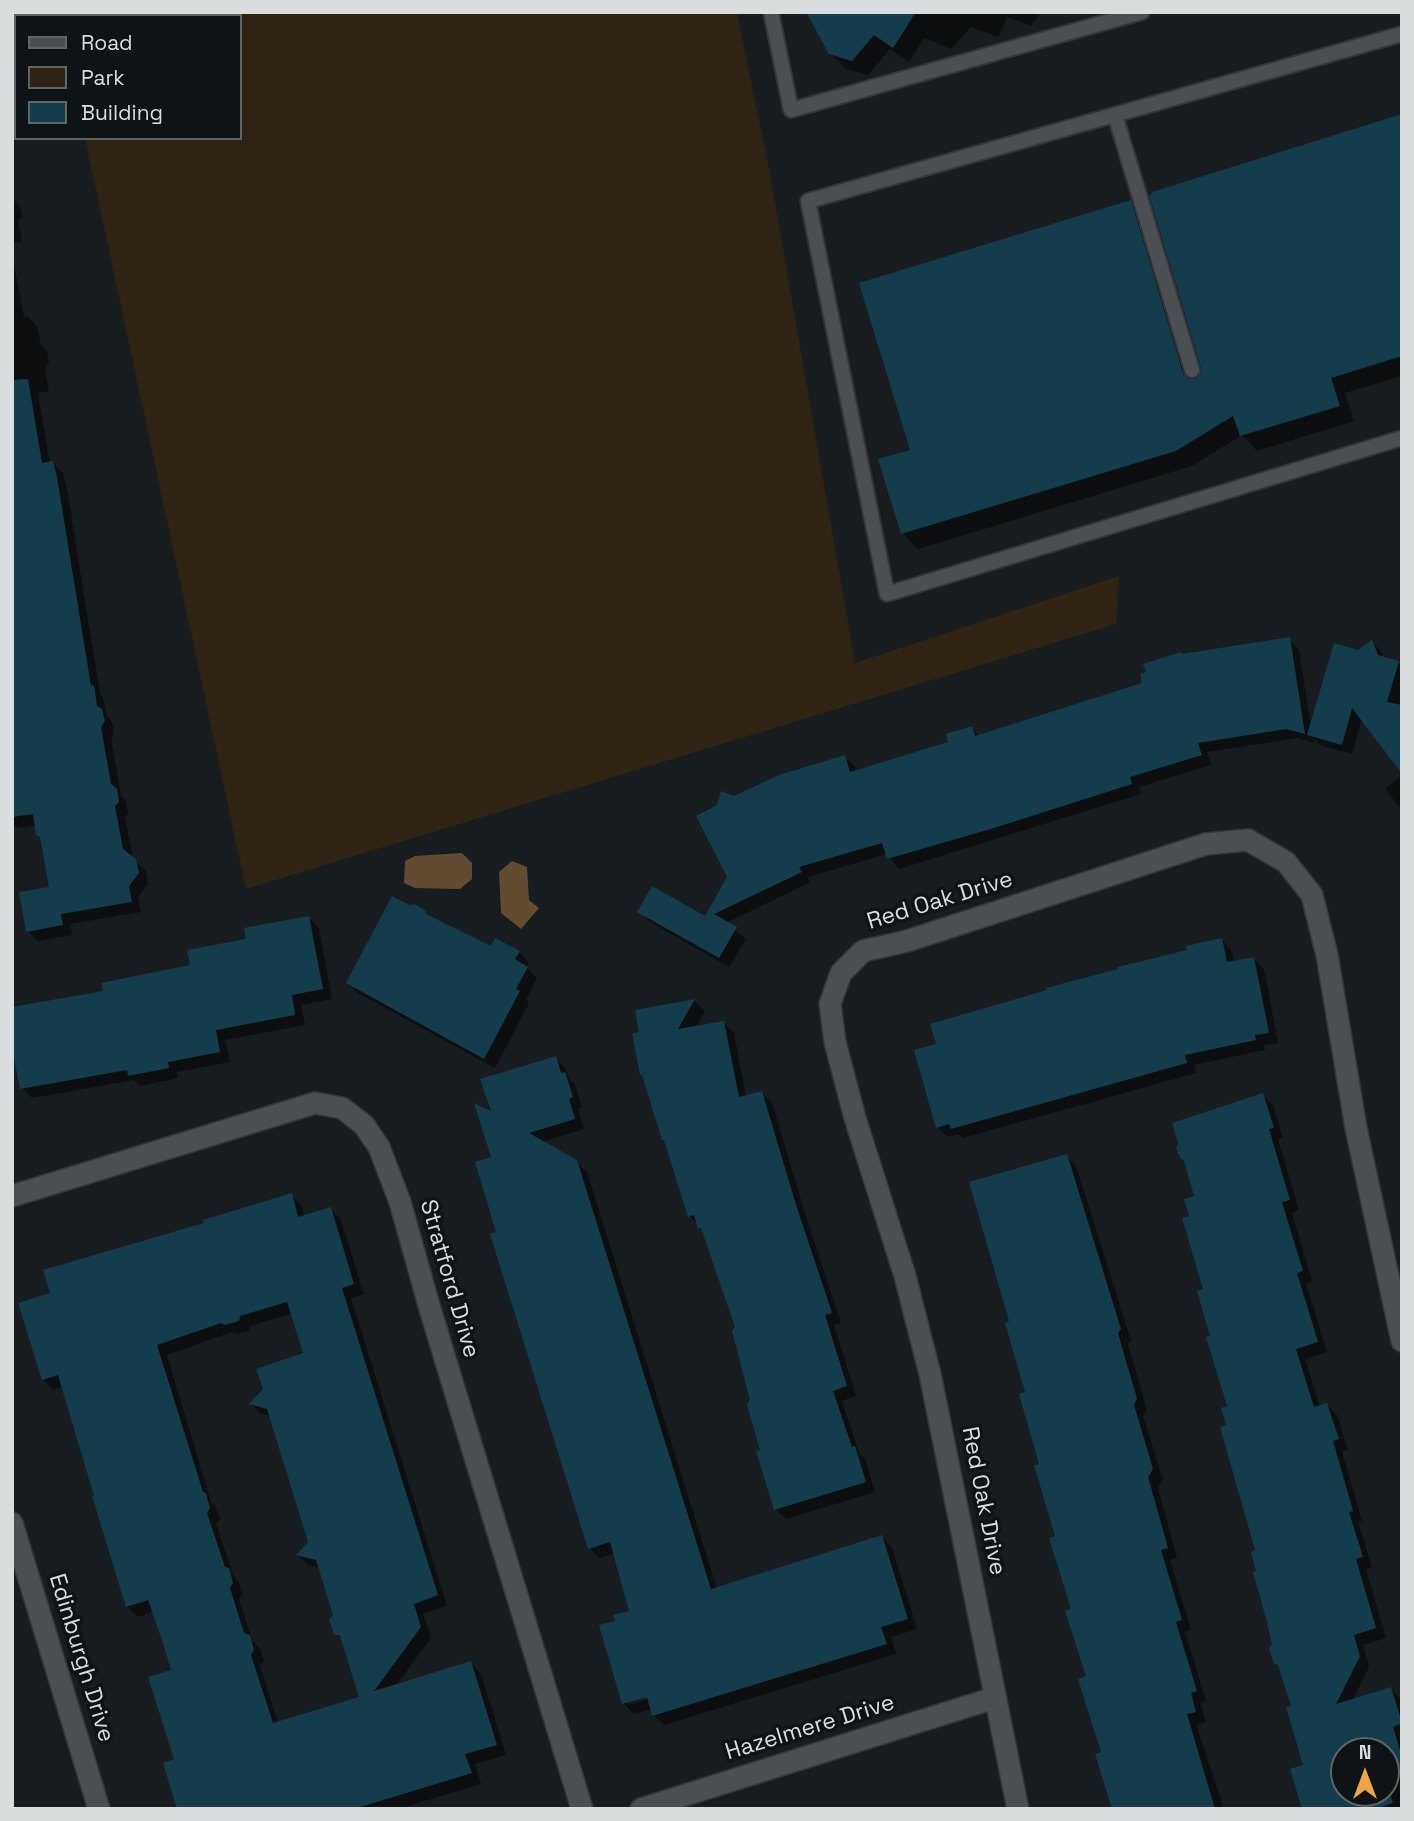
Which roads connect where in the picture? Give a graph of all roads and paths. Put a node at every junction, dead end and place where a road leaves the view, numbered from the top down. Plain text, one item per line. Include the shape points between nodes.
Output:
1 (771, 12) edge
2 (1142, 12) edge
3 (1402, 34) edge
4 (1115, 115) junction
5 (1192, 370) dead end
6 (1402, 438) edge
7 (12, 1196) edge
8 (1402, 1341) edge
9 (12, 1523) edge
10 (994, 1698) junction
11 (99, 1809) edge
12 (582, 1809) edge
13 (640, 1809) edge
14 (1018, 1809) edge

1 - 2 lane via 791,110
3 - 4 lane
4 - 5 lane
4 - 6 lane via 808,201 887,594
7 - 12 street, Stratford Drive via 315,1103 342,1108 363,1125 379,1147 400,1202
8 - 10 street, Red Oak Drive via 1356,1128 1327,955 1312,895 1286,862 1248,840 1206,844 907,941 863,951 841,972 830,1004 835,1042 930,1374
9 - 11 street, Edinburgh Drive
10 - 13 street, Hazelmere Drive
10 - 14 street, Red Oak Drive

